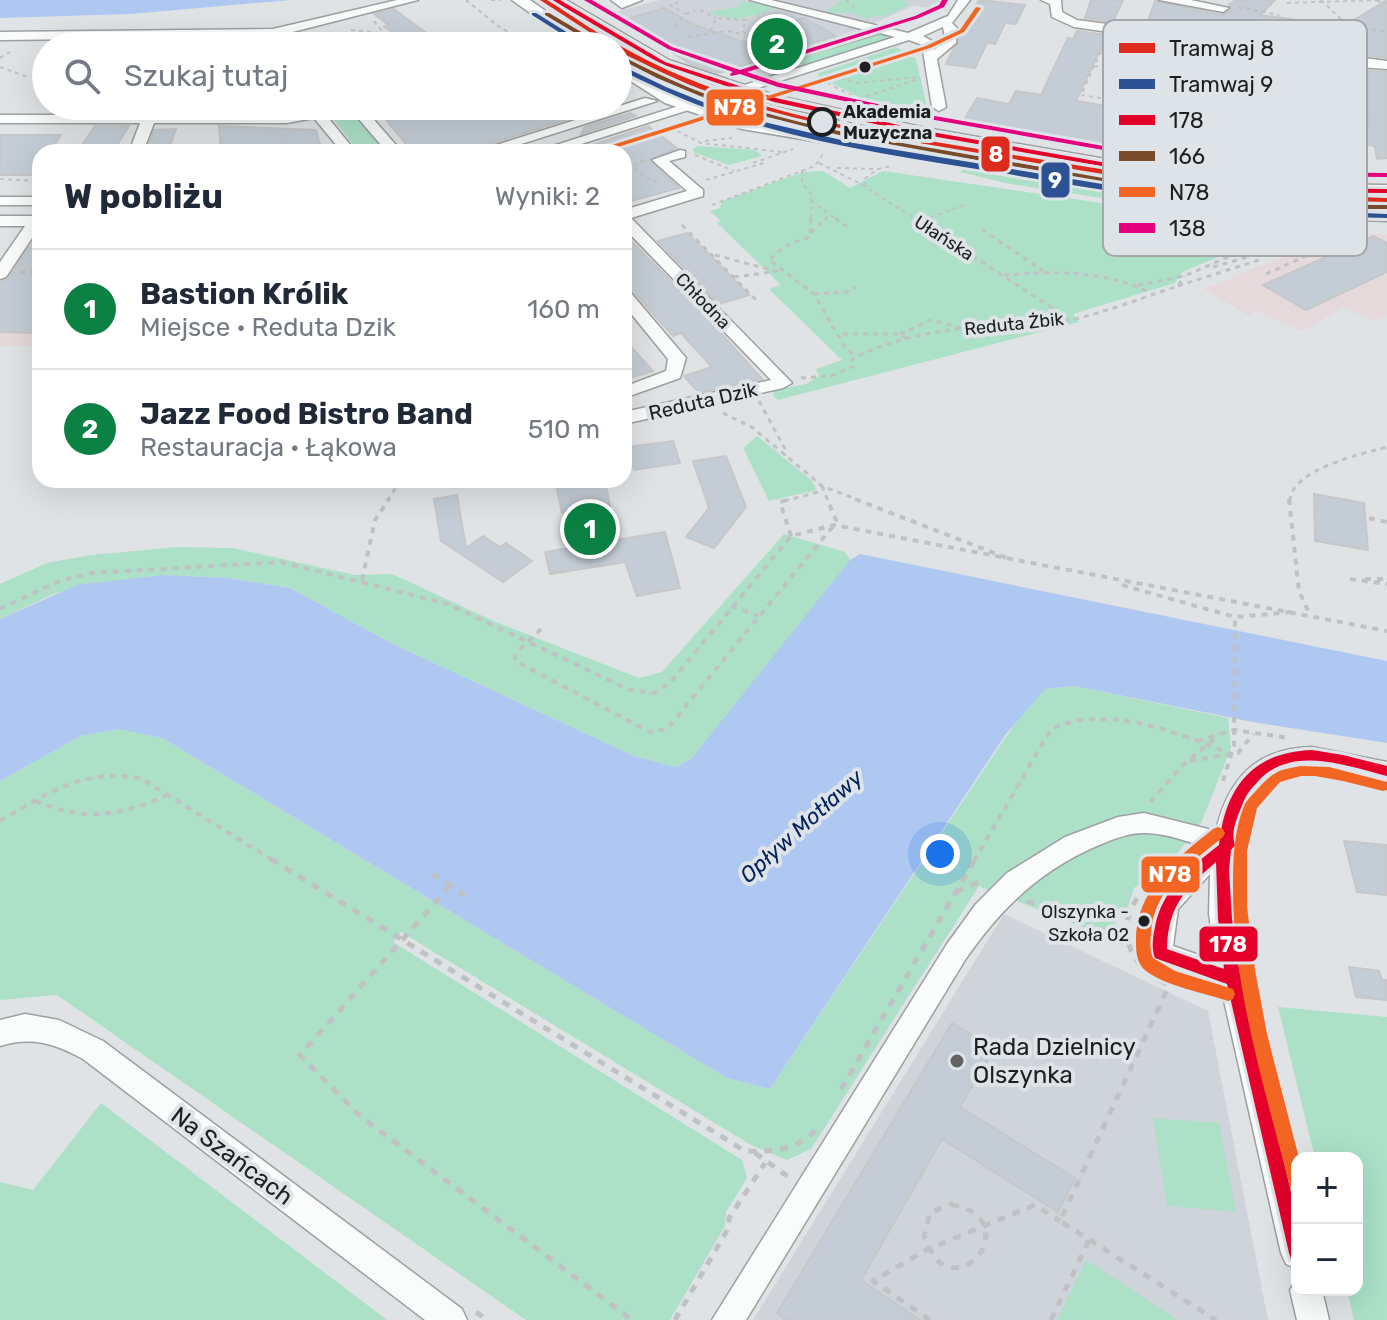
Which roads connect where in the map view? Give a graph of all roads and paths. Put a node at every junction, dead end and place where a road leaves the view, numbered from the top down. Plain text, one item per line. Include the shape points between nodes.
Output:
1 (412, 0) edge
2 (466, 0) edge
3 (491, 0) edge
4 (501, 0) edge
5 (520, 0) edge
6 (555, 0) edge
7 (617, 0) edge
8 (636, 0) edge
9 (756, 0) edge
10 (964, 0) edge
11 (1047, 0) edge
12 (1165, 0) edge
13 (1321, 0) edge
14 (1371, 0) edge
15 (1380, 1) edge
16 (679, 2) dead end
17 (1287, 3) dead end
18 (1387, 3) edge
19 (1325, 4) junction
20 (1223, 8) joint
21 (700, 10) dead end
22 (695, 11) dead end
23 (769, 12) dead end
24 (686, 14) junction
25 (1279, 15) dead end
26 (371, 16) dead end
27 (758, 16) dead end
28 (716, 18) junction
29 (766, 20) junction
30 (1342, 20) edge
31 (945, 23) junction
32 (674, 26) dead end
33 (1103, 27) edge
34 (379, 28) junction
35 (1367, 28) edge
36 (882, 29) junction
37 (351, 30) dead end
38 (711, 31) junction
39 (290, 32) edge
40 (371, 32) joint
41 (381, 32) edge
42 (508, 32) edge
43 (567, 32) edge
44 (608, 32) edge
45 (1387, 32) edge
46 (744, 35) junction
47 (0, 36) edge
48 (32, 36) edge
49 (914, 36) junction
50 (688, 37) dead end
51 (755, 40) junction
52 (632, 46) edge
53 (1103, 46) edge
54 (1101, 50) joint
55 (930, 58) junction
56 (1367, 64) edge
57 (1387, 65) edge
58 (1094, 66) junction
59 (0, 67) edge
60 (1103, 67) edge
61 (810, 73) dead end
62 (632, 74) edge
63 (828, 74) dead end
64 (925, 77) dead end
65 (30, 78) dead end
66 (906, 78) dead end
67 (771, 80) junction
68 (801, 80) dead end
69 (736, 82) junction
70 (826, 97) dead end
71 (1101, 98) dead end
72 (858, 99) junction
73 (774, 100) junction
74 (650, 101) dead end
75 (867, 104) dead end
76 (632, 106) edge
77 (687, 106) junction
78 (939, 107) dead end
79 (0, 119) edge
80 (32, 119) edge
81 (149, 120) edge
82 (323, 120) edge
83 (366, 120) edge
84 (587, 120) edge
85 (668, 126) dead end
86 (705, 135) dead end
87 (722, 138) dead end
88 (712, 139) junction
89 (701, 143) junction
90 (139, 144) edge
91 (343, 144) edge
92 (388, 144) edge
93 (508, 144) edge
94 (573, 144) edge
95 (824, 152) dead end
96 (684, 155) joint
97 (764, 163) dead end
98 (819, 163) junction
99 (1103, 164) edge
100 (750, 165) junction
101 (896, 165) dead end
102 (831, 168) junction
103 (878, 169) junction
104 (802, 170) junction
105 (734, 171) junction
106 (703, 176) dead end
107 (0, 179) edge
108 (707, 179) junction
109 (32, 181) edge
110 (700, 182) dead end
111 (1103, 183) edge
112 (867, 189) junction
113 (1387, 191) edge
114 (1367, 192) edge
115 (0, 201) edge
116 (32, 201) edge
117 (811, 201) junction
118 (967, 204) dead end
119 (712, 205) dead end
120 (632, 214) edge
121 (1367, 214) edge
122 (828, 215) junction
123 (1387, 215) edge
124 (0, 221) edge
125 (32, 221) edge
126 (919, 222) junction
127 (632, 225) edge
128 (682, 225) dead end
129 (32, 229) edge
130 (850, 229) dead end
131 (982, 229) dead end
132 (810, 233) junction
133 (712, 255) junction
134 (1234, 256) edge
135 (1248, 256) edge
136 (1306, 256) edge
137 (1259, 260) dead end
138 (1211, 267) junction
139 (779, 272) junction
140 (1045, 272) junction
141 (0, 274) edge
142 (1266, 274) dead end
143 (1002, 275) junction
144 (1184, 276) junction
145 (734, 277) junction
146 (1136, 285) junction
147 (1178, 286) junction
148 (856, 287) dead end
149 (814, 294) junction
150 (1153, 294) junction
151 (757, 301) dead end
152 (632, 305) edge
153 (1063, 321) junction
154 (963, 329) junction
155 (843, 334) junction
156 (900, 334) junction
157 (908, 340) junction
158 (856, 356) junction
159 (792, 380) junction
160 (632, 390) edge
161 (757, 399) dead end
162 (714, 408) dead end
163 (632, 415) edge
164 (1387, 447) edge
165 (785, 456) junction
166 (396, 488) edge
167 (822, 488) junction
168 (1369, 518) dead end
169 (1387, 522) edge
170 (834, 525) junction
171 (791, 536) junction
172 (1014, 562) junction
173 (362, 580) junction
174 (1108, 580) junction
175 (1387, 582) edge
176 (731, 606) junction
177 (0, 609) edge
178 (1296, 612) junction
179 (1310, 614) junction
180 (758, 616) junction
181 (1235, 617) junction
182 (541, 629) dead end
183 (1387, 631) edge
184 (529, 641) junction
185 (1234, 730) junction
186 (1216, 738) junction
187 (1197, 741) junction
188 (1207, 745) junction
189 (1232, 754) junction
190 (1185, 763) junction
191 (1387, 771) edge
192 (168, 795) junction
193 (35, 801) junction
194 (0, 821) edge
195 (1131, 824) junction
196 (1228, 845) junction
197 (432, 874) dead end
198 (450, 886) junction
199 (1002, 891) junction
200 (469, 898) dead end
201 (1123, 933) dead end
202 (403, 940) junction
203 (1233, 979) junction
204 (0, 1033) edge
205 (837, 1097) dead end
206 (821, 1125) dead end
207 (755, 1152) junction
208 (765, 1163) junction
209 (1082, 1175) dead end
210 (792, 1179) dead end
211 (1060, 1221) junction
212 (983, 1225) junction
213 (1291, 1227) edge
214 (1089, 1240) junction
215 (928, 1249) junction
216 (1307, 1296) edge
217 (451, 1320) edge
218 (632, 1320) edge
219 (675, 1320) edge
220 (728, 1320) edge
221 (930, 1320) edge
222 (1051, 1320) edge
223 (1216, 1320) edge
224 (1313, 1320) edge

1 - 39 street
2 - 42 path
3 - 4 path
5 - 43 main road
6 - 44 main road
7 - 8 street
9 - 36 street
10 - 31 street
11 - 33 street via 1056,1 1056,14 1074,23
12 - 20 street
13 - 19 path
14 - 15 path
15 - 18 path
15 - 19 path
16 - 24 path via 670,5
17 - 19 path
19 - 30 path
20 - 25 path
21 - 28 path
22 - 24 path
23 - 29 path
24 - 32 path
26 - 34 path
27 - 29 path
28 - 38 path
28 - 46 path via 746,20
29 - 51 path
29 - 51 path via 790,33
31 - 49 street
31 - 55 street via 953,35 945,51
34 - 40 path
34 - 41 path
35 - 45 path
36 - 49 street
36 - 69 street
37 - 40 path
38 - 46 path
38 - 50 path
46 - 51 path
47 - 48 street
49 - 55 street via 927,42
49 - 67 street
52 - 69 main road
53 - 54 path
54 - 58 path
55 - 78 street
56 - 57 street
58 - 60 path
58 - 71 path via 1081,95
59 - 65 path
61 - 72 path
62 - 77 main road
63 - 66 path via 858,83
64 - 72 path
67 - 69 street
67 - 73 main road
68 - 70 path
69 - 73 main road
69 - 77 street
72 - 75 path
73 - 99 main road
74 - 76 street
77 - 94 street
77 - 111 main road via 809,138
79 - 80 street
81 - 90 street
82 - 91 street
83 - 92 street
84 - 93 street
85 - 89 path
86 - 88 path
87 - 88 path
88 - 89 path
89 - 100 path via 782,152
95 - 98 path
96 - 105 path
96 - 120 street, Chłodna via 659,160 698,193
97 - 100 path
98 - 102 path, Ułańska
98 - 104 path
100 - 105 path
101 - 103 path
102 - 103 path
102 - 112 path, Ułańska
103 - 112 path via 864,179
104 - 117 path
104 - 119 path
105 - 108 path
106 - 108 path
107 - 109 path
108 - 110 path
112 - 126 path, Ułańska
113 - 114 main road
115 - 116 street
117 - 122 path
117 - 132 path
118 - 126 path
121 - 123 main road
122 - 130 path
122 - 132 path
124 - 125 street
126 - 143 path, Ułańska
127 - 159 street, Chłodna
128 - 133 path
129 - 141 street
131 - 140 path
132 - 139 path via 807,240 785,246 769,260
133 - 139 path
133 - 145 path
134 - 138 path
135 - 138 path
136 - 142 path
137 - 147 path, Reduta Żbik
138 - 144 path
139 - 145 path
139 - 149 path
140 - 143 path
140 - 146 path via 1097,273
143 - 153 path, Ułańska
144 - 146 path
144 - 147 path
145 - 151 path
146 - 150 path
147 - 150 path, Reduta Żbik
148 - 149 path
149 - 155 path
150 - 153 path, Reduta Żbik
152 - 160 street via 677,358 674,374
153 - 154 path, Reduta Żbik
154 - 156 path via 931,320
154 - 157 path, Reduta Żbik
155 - 156 path
155 - 158 path via 846,349
156 - 157 path
157 - 158 path, Reduta Żbik
158 - 159 path, Reduta Żbik via 854,366 831,376
159 - 163 street, Reduta Dzik
161 - 165 path
162 - 165 path via 753,428
164 - 179 path via 1327,467 1294,486 1289,496 1301,603
165 - 167 path
166 - 173 path via 375,520
167 - 170 path
167 - 171 path via 780,502
167 - 172 path
168 - 169 path
170 - 171 path
170 - 172 path
170 - 180 path
171 - 176 path
172 - 174 path
173 - 177 path via 273,562 91,573 59,581
173 - 184 path via 448,604
174 - 178 path
174 - 181 path
175 - 175 path via 1350,579
176 - 180 path
176 - 184 path via 670,683 654,693 630,690
178 - 179 path
178 - 181 path
179 - 183 path
180 - 184 path via 673,722 658,732 515,661
181 - 185 path
182 - 184 path
185 - 186 path
185 - 189 path
185 - 189 path via 1253,734
186 - 187 path
186 - 188 path
187 - 188 path
187 - 205 path via 1090,717 1060,722 1042,740
188 - 189 path
188 - 190 path
189 - 190 path
190 - 195 path via 1154,801 1134,813
191 - 196 street via 1310,757 1269,764 1242,789 1233,806
192 - 193 path via 105,818 71,815
192 - 193 path via 122,772 91,773
192 - 202 path
193 - 194 path
195 - 196 street via 1175,828
195 - 199 street via 1065,847
196 - 203 street via 1222,898
196 - 203 street via 1166,900 1157,931 1160,953
197 - 198 path
198 - 200 path
198 - 202 path
199 - 201 path via 1097,929
199 - 220 street via 956,952
202 - 207 path via 745,1151
202 - 218 path via 300,1055 360,1116
203 - 213 street
204 - 217 street, Na Szańcach via 30,1026 56,1030 93,1050
206 - 207 path via 790,1149
207 - 208 path
208 - 210 path
208 - 219 path
209 - 211 path
211 - 212 path via 1035,1205
211 - 214 path
212 - 215 path
212 - 215 path via 984,1252 965,1268 951,1267
212 - 215 path via 964,1207 940,1206 925,1224
214 - 222 path
214 - 223 path
215 - 221 path via 873,1281
216 - 224 street

